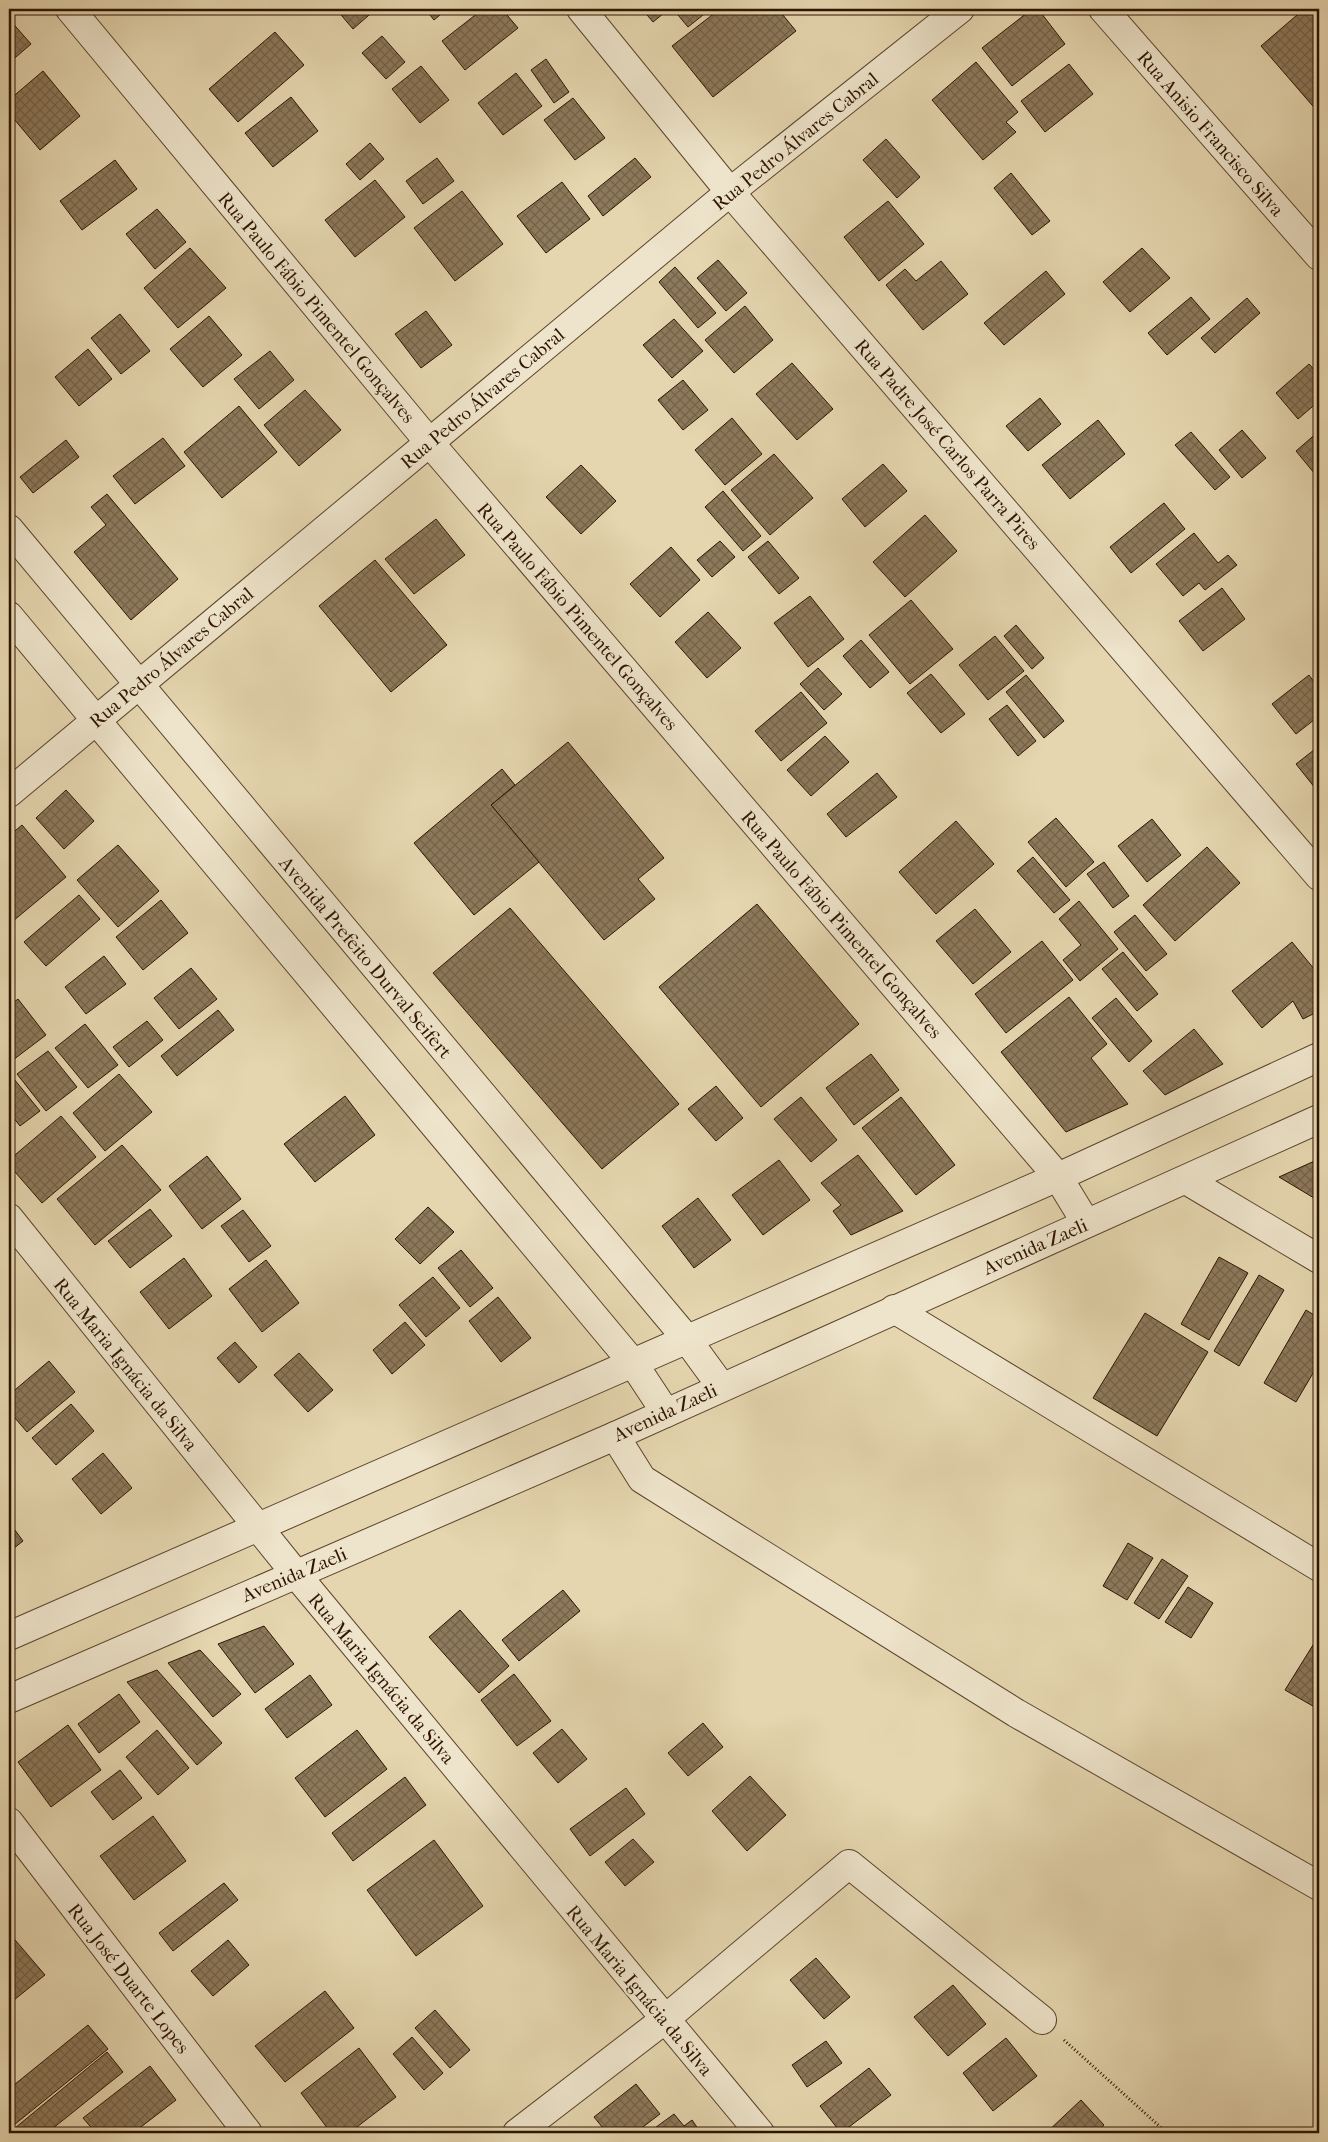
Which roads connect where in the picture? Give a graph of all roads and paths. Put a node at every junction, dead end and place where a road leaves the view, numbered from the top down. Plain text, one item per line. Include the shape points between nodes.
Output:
1 (70, 9) edge
2 (581, 9) edge
3 (960, 9) edge
4 (1103, 9) edge
5 (730, 192) junction
6 (1319, 256) edge
7 (429, 442) junction
8 (9, 529) edge
9 (9, 616) edge
10 (138, 684) junction
11 (96, 721) junction
12 (9, 793) edge
13 (1319, 876) edge
14 (1319, 1057) edge
15 (1319, 1119) edge
16 (1058, 1177) junction
17 (1186, 1180) junction
18 (9, 1218) edge
19 (1086, 1223) junction
20 (1319, 1259) edge
21 (894, 1309) junction
22 (686, 1338) junction
23 (633, 1364) junction
24 (721, 1386) junction
25 (666, 1413) junction
26 (615, 1436) junction
27 (258, 1527) junction
28 (1319, 1567) edge
29 (295, 1573) junction
30 (9, 1636) edge
31 (9, 1699) edge
32 (9, 1822) edge
33 (1319, 1886) edge
34 (664, 2020) junction
35 (1042, 2020) joint
36 (248, 2133) edge
37 (517, 2133) edge
38 (760, 2133) edge
39 (1167, 2133) edge

1 - 7 street, Rua Paulo Fábio Pimentel Gonçalves
2 - 5 street, Rua Padre José Carlos Parra Pires
3 - 5 street, Rua Pedro Álvares Cabral
4 - 6 street, Rua Anisio Francisco Silva
5 - 7 street, Rua Pedro Álvares Cabral
5 - 13 street, Rua Padre José Carlos Parra Pires
7 - 10 street, Rua Pedro Álvares Cabral
7 - 16 street, Rua Paulo Fábio Pimentel Gonçalves
8 - 10 street, Avenida Prefeito Durval Seifert
9 - 11 street
10 - 11 street, Rua Pedro Álvares Cabral
10 - 22 street, Avenida Prefeito Durval Seifert
11 - 12 street, Rua Pedro Álvares Cabral
11 - 23 street
14 - 16 street
15 - 17 street, Avenida Zaeli
16 - 19 street, Rua Paulo Fábio Pimentel Gonçalves
16 - 22 street
17 - 19 street, Avenida Zaeli
17 - 20 street
18 - 27 street, Rua Maria Ignácia da Silva
19 - 21 street, Avenida Zaeli
21 - 24 street, Avenida Zaeli
21 - 28 street
22 - 23 street
22 - 24 street, Avenida Prefeito Durval Seifert
23 - 25 street
23 - 27 street
24 - 25 street, Avenida Zaeli
25 - 26 street, Avenida Zaeli
26 - 29 street, Avenida Zaeli
26 - 33 street via 642,1478 1016,1713
27 - 29 street, Rua Maria Ignácia da Silva
27 - 30 street
29 - 31 street, Avenida Zaeli
29 - 34 street, Rua Maria Ignácia da Silva
32 - 36 street, Rua José Duarte Lopes
34 - 35 street via 849,1864
34 - 37 street
34 - 38 street, Rua Maria Ignácia da Silva
35 - 39 path

